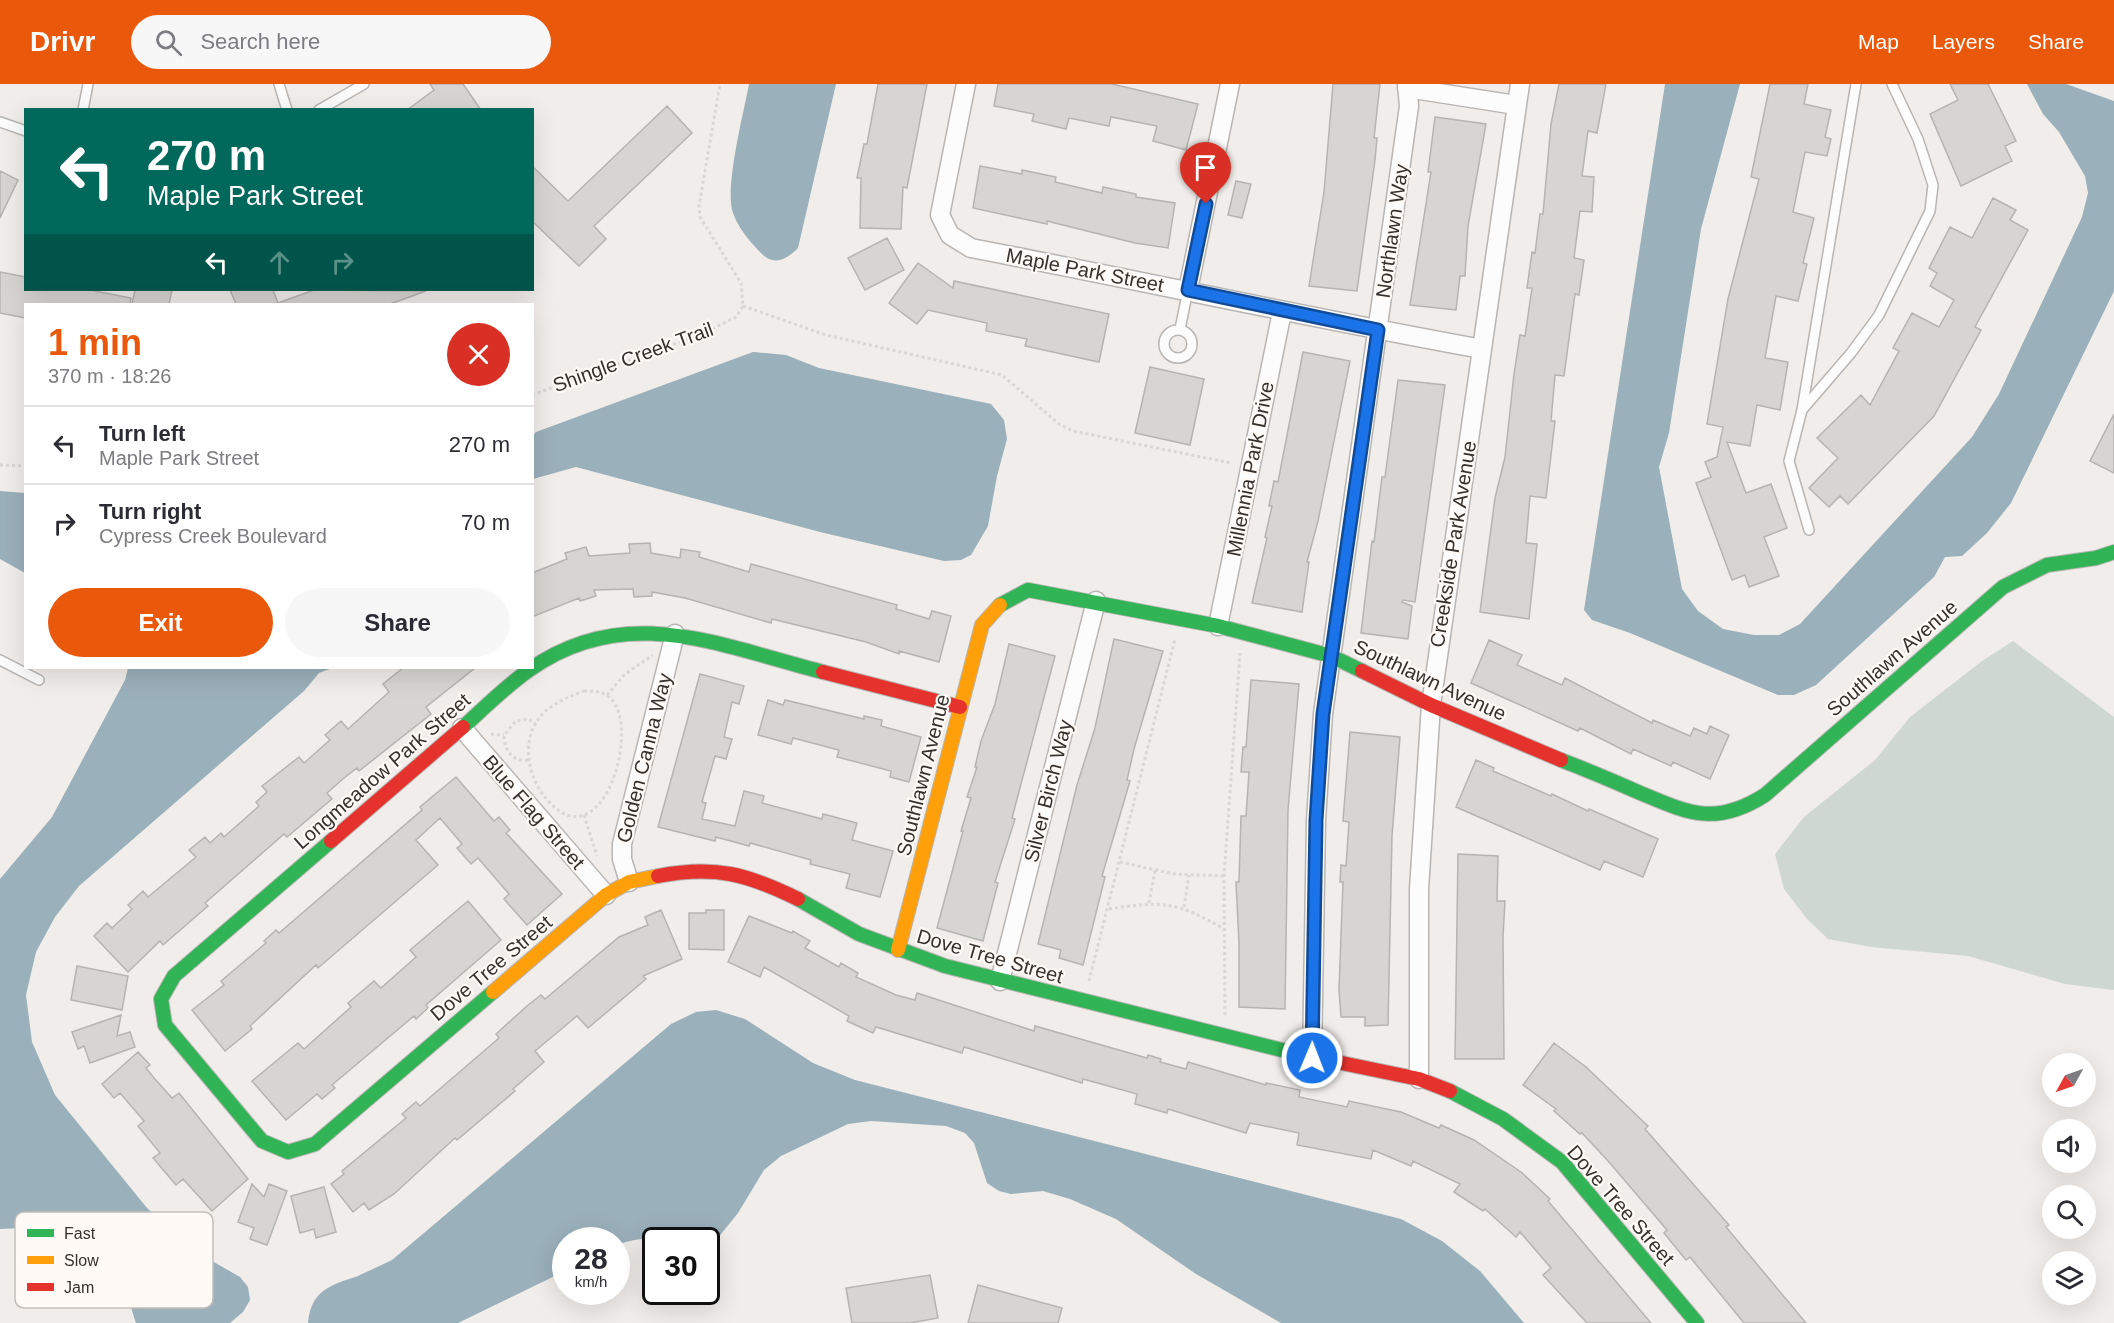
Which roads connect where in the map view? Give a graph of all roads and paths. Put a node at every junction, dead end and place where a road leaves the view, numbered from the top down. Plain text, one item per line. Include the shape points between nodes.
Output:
1 (88, 84) edge
2 (279, 84) edge
3 (364, 84) edge
4 (720, 84) edge
5 (966, 84) edge
6 (1230, 84) edge
7 (1520, 84) edge
8 (1856, 84) edge
9 (1892, 84) edge
10 (1407, 86) edge
11 (1516, 105) junction
12 (83, 108) edge
13 (286, 108) edge
14 (322, 108) edge
15 (0, 122) edge
16 (24, 130) edge
17 (1188, 290) junction
18 (743, 306) junction
19 (1282, 312) junction
20 (1180, 329) dead end
21 (1378, 330) junction
22 (1482, 349) junction
23 (534, 394) edge
24 (1802, 410) junction
25 (1231, 463) dead end
26 (0, 465) edge
27 (24, 466) edge
28 (1809, 530) dead end
29 (2114, 552) edge
30 (1096, 602) junction
31 (1218, 626) junction
32 (675, 634) junction
33 (1176, 637) dead end
34 (1240, 652) dead end
35 (657, 653) dead end
36 (1331, 656) junction
37 (0, 660) edge
38 (534, 667) edge
39 (531, 669) edge
40 (39, 680) dead end
41 (607, 695) junction
42 (1431, 705) junction
43 (960, 707) junction
44 (536, 724) junction
45 (462, 728) junction
46 (528, 760) junction
47 (584, 815) junction
48 (1120, 862) junction
49 (601, 864) dead end
50 (1155, 870) junction
51 (1189, 875) junction
52 (1224, 876) junction
53 (629, 882) junction
54 (606, 896) junction
55 (1149, 903) junction
56 (1184, 908) junction
57 (1109, 909) junction
58 (1224, 929) junction
59 (898, 950) junction
60 (1000, 981) junction
61 (1089, 984) dead end
62 (1225, 1018) dead end
63 (1312, 1058) junction
64 (1419, 1079) junction
65 (281, 1153) joint
66 (1697, 1323) edge

1 - 12 lane
2 - 13 lane
3 - 14 lane
4 - 18 path via 699,217 741,283
5 - 17 street, Maple Park Street via 940,215 950,235 971,248
6 - 17 street
7 - 11 street, Creekside Park Avenue
8 - 24 lane
9 - 24 lane via 1934,185 1930,211 1879,315
10 - 11 street
10 - 21 street, Northlawn Way via 1409,106
11 - 22 street, Creekside Park Avenue
15 - 16 lane
17 - 19 street, Maple Park Street
17 - 20 lane
18 - 23 path, Shingle Creek Trail via 736,317 702,334
18 - 25 path via 826,335 1002,375 1059,424 1073,431
19 - 21 street, Maple Park Street
19 - 31 street, Millennia Park Drive
21 - 22 street, Maple Park Street
21 - 36 street, Northlawn Way
22 - 42 street, Creekside Park Avenue
24 - 28 lane via 1789,461
26 - 27 path
29 - 42 street, Southlawn Avenue via 2092,560 2045,565 2003,587 1765,795 1748,807 1727,813 1686,812
30 - 31 street, Southlawn Avenue
30 - 43 street, Southlawn Avenue via 1028,590 995,607 982,625
30 - 60 street, Silver Birch Way
31 - 36 street, Southlawn Avenue
32 - 38 street, Longmeadow Park Street via 613,632 575,644
32 - 43 street, Longmeadow Park Street
32 - 53 street, Golden Canna Way via 622,844
33 - 48 path
34 - 52 path
35 - 41 path via 625,674
36 - 42 street, Southlawn Avenue
36 - 63 street, Northlawn Way via 1316,820
37 - 40 lane
39 - 45 street, Longmeadow Park Street
41 - 44 path via 584,691 569,696 546,710
41 - 47 path via 621,718 619,756 604,800
42 - 64 street, Creekside Park Avenue via 1419,890
43 - 59 street, Southlawn Avenue
44 - 46 path via 528,746
44 - 46 path via 528,719 516,721 504,735 510,756
45 - 54 street, Blue Flag Street
45 - 65 street, Longmeadow Park Street via 174,976 161,992 160,1010 165,1025 262,1141
46 - 47 path via 535,782 557,809
47 - 49 path
48 - 50 path
48 - 57 path
50 - 51 path
50 - 55 path
51 - 52 path
51 - 56 path
52 - 58 path
53 - 54 street, Dove Tree Street
53 - 59 street, Dove Tree Street via 688,871 737,873 772,886
54 - 65 street, Dove Tree Street via 315,1143 298,1152
55 - 56 path
55 - 57 path
56 - 58 path
57 - 61 path
58 - 62 path
59 - 60 street, Dove Tree Street
60 - 63 street, Dove Tree Street
63 - 64 street, Dove Tree Street
64 - 66 street, Dove Tree Street via 1503,1119 1562,1162

